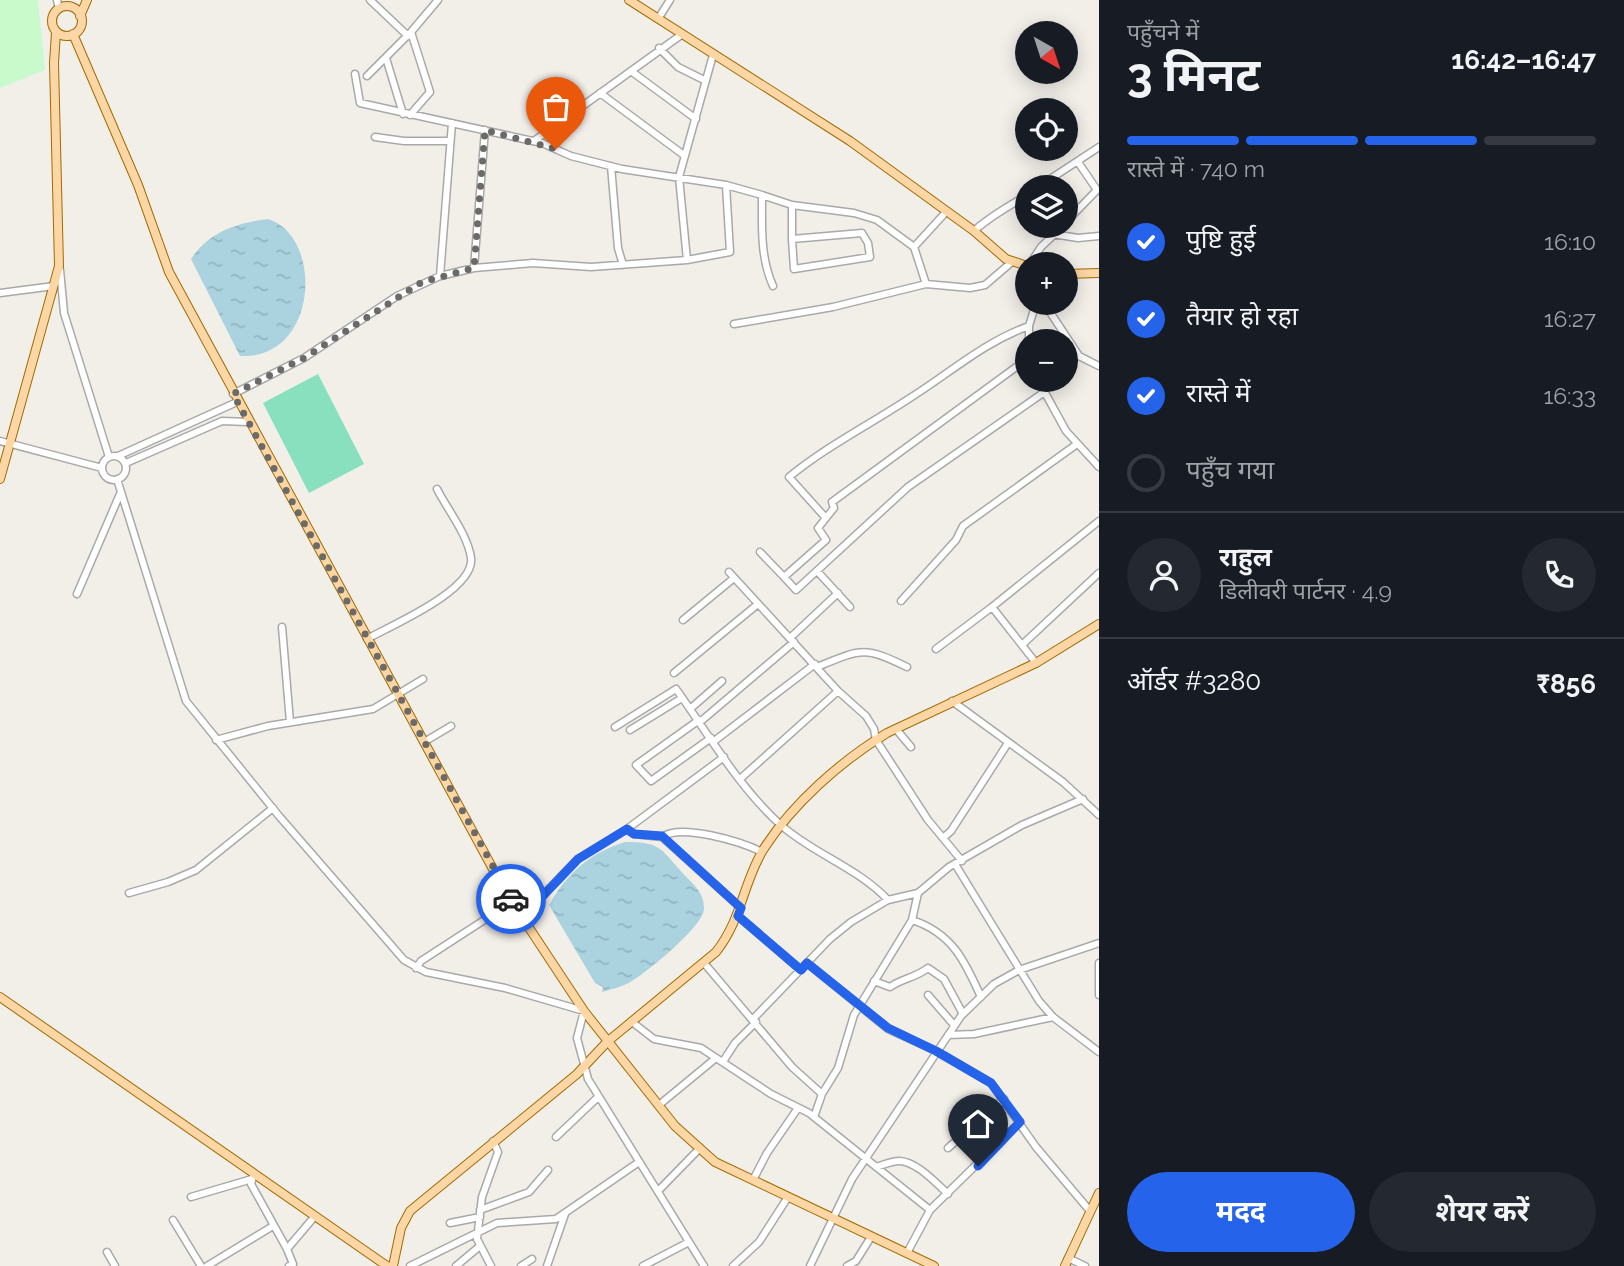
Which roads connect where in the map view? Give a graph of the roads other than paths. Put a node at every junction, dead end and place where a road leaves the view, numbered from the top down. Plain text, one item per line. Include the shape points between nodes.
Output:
1 (88, 0) edge
2 (370, 0) edge
3 (629, 0) edge
4 (670, 0) edge
5 (434, 1) edge
6 (58, 4) edge
7 (80, 16) junction
8 (659, 19) junction
9 (56, 32) junction
10 (73, 34) junction
11 (410, 34) junction
12 (681, 35) junction
13 (659, 48) junction
14 (713, 55) junction
15 (386, 58) junction
16 (631, 71) junction
17 (355, 74) dead end
18 (366, 76) dead end
19 (706, 81) junction
20 (600, 93) junction
21 (406, 114) junction
22 (696, 119) junction
23 (452, 123) junction
24 (485, 130) junction
25 (375, 137) dead end
26 (450, 141) junction
27 (534, 141) junction
28 (1099, 147) edge
29 (685, 156) junction
30 (1078, 162) junction
31 (611, 166) junction
32 (1057, 175) edge
33 (679, 177) junction
34 (726, 185) junction
35 (1098, 191) edge
36 (762, 195) junction
37 (1015, 203) edge
38 (792, 205) junction
39 (1078, 210) edge
40 (946, 212) junction
41 (974, 231) junction
42 (1099, 236) edge
43 (1050, 238) edge
44 (1078, 238) edge
45 (792, 239) junction
46 (914, 247) junction
47 (1039, 252) edge
48 (687, 260) junction
49 (1013, 261) joint
50 (623, 265) junction
51 (60, 266) junction
52 (474, 268) junction
53 (1099, 273) edge
54 (1078, 274) edge
55 (440, 276) junction
56 (926, 284) junction
57 (54, 286) junction
58 (773, 286) dead end
59 (0, 293) edge
60 (1032, 315) edge
61 (1052, 315) edge
62 (734, 324) dead end
63 (1029, 326) joint
64 (1099, 366) edge
65 (1015, 368) edge
66 (1043, 393) joint
67 (235, 398) junction
68 (248, 422) junction
69 (4, 442) edge
70 (1077, 444) junction
71 (118, 456) junction
72 (1099, 456) edge
73 (108, 457) junction
74 (1093, 461) junction
75 (126, 463) junction
76 (1099, 467) edge
77 (102, 468) junction
78 (0, 479) edge
79 (117, 479) junction
80 (437, 489) dead end
81 (120, 494) junction
82 (825, 517) junction
83 (1099, 521) edge
84 (760, 552) dead end
85 (817, 571) junction
86 (729, 572) dead end
87 (1099, 573) edge
88 (784, 577) junction
89 (734, 578) junction
90 (838, 593) junction
91 (77, 594) dead end
92 (901, 601) dead end
93 (758, 604) junction
94 (850, 607) dead end
95 (992, 607) junction
96 (683, 620) dead end
97 (1099, 624) edge
98 (282, 627) dead end
99 (367, 639) junction
100 (792, 640) junction
101 (1024, 643) junction
102 (936, 649) dead end
103 (1036, 663) junction
104 (816, 666) junction
105 (908, 667) dead end
106 (674, 673) dead end
107 (423, 679) dead end
108 (722, 681) dead end
109 (838, 691) junction
110 (397, 693) junction
111 (682, 698) junction
112 (952, 701) junction
113 (690, 709) junction
114 (699, 721) junction
115 (290, 722) junction
116 (450, 726) dead end
117 (615, 727) dead end
118 (896, 729) junction
119 (630, 730) dead end
120 (216, 740) junction
121 (712, 740) junction
122 (876, 740) junction
123 (424, 742) junction
124 (1008, 743) junction
125 (911, 747) dead end
126 (724, 757) junction
127 (740, 779) junction
128 (1083, 799) junction
129 (273, 808) junction
130 (1099, 816) edge
131 (782, 826) junction
132 (627, 829) junction
133 (662, 836) junction
134 (943, 838) junction
135 (762, 852) junction
136 (958, 862) junction
137 (129, 893) dead end
138 (918, 893) junction
139 (888, 900) junction
140 (512, 901) junction
141 (739, 912) junction
142 (520, 914) junction
143 (912, 920) junction
144 (1099, 943) edge
145 (704, 963) junction
146 (807, 963) junction
147 (1099, 963) edge
148 (416, 968) junction
149 (801, 970) junction
150 (1019, 971) junction
151 (874, 981) junction
152 (929, 995) dead end
153 (1099, 995) edge
154 (0, 997) edge
155 (981, 997) junction
156 (860, 1005) junction
157 (584, 1012) junction
158 (963, 1014) junction
159 (1053, 1017) junction
160 (754, 1021) junction
161 (632, 1022) junction
162 (954, 1025) junction
163 (948, 1035) junction
164 (607, 1042) junction
165 (936, 1051) junction
166 (1099, 1052) edge
167 (720, 1059) junction
168 (585, 1064) junction
169 (822, 1094) junction
170 (597, 1098) junction
171 (1004, 1099) junction
172 (659, 1105) junction
173 (798, 1108) junction
174 (814, 1116) junction
175 (1020, 1122) junction
176 (556, 1137) dead end
177 (493, 1141) junction
178 (700, 1148) junction
179 (948, 1148) dead end
180 (867, 1158) junction
181 (639, 1162) junction
182 (876, 1167) junction
183 (548, 1170) dead end
184 (253, 1176) junction
185 (753, 1180) junction
186 (658, 1191) junction
187 (1099, 1193) edge
188 (948, 1194) junction
189 (191, 1197) dead end
190 (788, 1197) junction
191 (930, 1210) junction
192 (1090, 1211) junction
193 (480, 1214) junction
194 (565, 1214) junction
195 (316, 1216) junction
196 (832, 1218) junction
197 (173, 1220) dead end
198 (450, 1223) dead end
199 (273, 1226) junction
200 (478, 1232) junction
201 (871, 1237) junction
202 (689, 1242) junction
203 (480, 1246) junction
204 (287, 1249) junction
205 (107, 1252) dead end
206 (907, 1253) junction
207 (532, 1259) dead end
208 (1066, 1262) edge
209 (292, 1265) edge
210 (116, 1266) edge
211 (201, 1266) edge
212 (207, 1266) edge
213 (387, 1266) edge
214 (393, 1266) edge
215 (410, 1266) edge
216 (456, 1266) edge
217 (491, 1266) edge
218 (521, 1266) edge
219 (547, 1266) edge
220 (643, 1266) edge
221 (704, 1266) edge
222 (733, 1266) edge
223 (810, 1266) edge
224 (847, 1266) edge
225 (934, 1266) edge
226 (1085, 1266) edge

1 - 7 main road
2 - 11 street
3 - 8 main road
4 - 8 street
5 - 11 street
6 - 7 main road
6 - 9 main road via 52,21
7 - 10 main road
8 - 12 main road
9 - 10 main road
9 - 51 main road
10 - 67 main road via 138,185 169,272
11 - 15 street
11 - 21 street via 430,92
12 - 13 street
12 - 14 main road
13 - 16 street
13 - 19 street via 678,67
14 - 19 street
14 - 40 main road via 850,141
15 - 18 street
15 - 21 street
16 - 20 street
16 - 22 street
17 - 21 street via 360,103
19 - 22 street
20 - 27 street
20 - 29 street
21 - 23 street
22 - 29 street
23 - 24 street
23 - 26 street
24 - 27 street
24 - 52 street
25 - 26 street
26 - 55 street
27 - 31 street
28 - 30 street
29 - 33 street
30 - 32 street
30 - 35 street
31 - 33 street
31 - 50 street
33 - 34 street
33 - 48 street
34 - 36 street
34 - 48 street via 730,252
35 - 39 street
36 - 38 street
36 - 58 street via 763,250
37 - 41 street via 991,215
38 - 45 street
38 - 46 street via 877,220
40 - 41 main road
40 - 46 street
41 - 49 main road
42 - 44 street
43 - 47 street
45 - 45 street via 862,233 870,257 794,270
46 - 56 street
48 - 50 street
49 - 56 street via 985,285
50 - 52 street via 533,263
51 - 57 main road
51 - 73 street via 64,313
52 - 55 street
53 - 54 main road
55 - 67 street via 397,296
56 - 62 street via 833,307
57 - 59 street
57 - 69 main road
60 - 63 street
61 - 64 street via 1079,356
63 - 82 street via 999,337 911,398 817,454 789,477
65 - 82 street via 845,491 832,502 834,508
66 - 70 street
66 - 85 street via 908,487
67 - 68 main road
67 - 71 street
68 - 75 street via 222,421
68 - 99 main road
69 - 77 street
69 - 78 main road
70 - 74 street
70 - 92 street via 963,526 956,540
71 - 73 street
71 - 75 street
72 - 74 street
73 - 77 street
74 - 76 street
75 - 79 street via 124,475
77 - 79 street via 110,479
79 - 81 street
80 - 99 street via 469,550 469,573 440,598
81 - 91 street
81 - 120 street via 186,701
82 - 88 street via 818,528 826,540
83 - 95 street
84 - 88 street
85 - 88 street via 796,590
85 - 90 street
86 - 89 street
87 - 101 street
89 - 93 street
89 - 96 street
90 - 94 street
90 - 100 street
93 - 100 street
93 - 106 street
95 - 101 street
95 - 102 street
97 - 103 main road
98 - 115 street
99 - 110 main road
100 - 104 street
100 - 114 street
101 - 103 street
103 - 112 main road
104 - 105 street via 876,651
104 - 109 street
104 - 121 street
107 - 110 street
108 - 113 street
109 - 122 street via 866,716
109 - 127 street
110 - 115 street via 373,709
110 - 123 main road
111 - 113 street
111 - 117 street via 676,689 671,690
111 - 119 street
112 - 118 main road
112 - 124 street
113 - 114 street
114 - 121 street
114 - 121 street via 636,765 651,781
115 - 120 street
116 - 123 street
118 - 122 main road
118 - 125 street
120 - 129 street
121 - 126 street
122 - 131 main road via 820,786
122 - 134 street
123 - 140 main road
124 - 128 street
124 - 134 street
126 - 127 street
126 - 132 street
127 - 131 street
128 - 130 street
128 - 136 street via 1022,825
129 - 137 street via 196,870
129 - 148 street via 386,942
131 - 135 main road
131 - 139 street
132 - 133 street via 634,834
132 - 142 street via 578,859
133 - 135 street via 725,837
133 - 141 street
134 - 136 street
135 - 141 main road
136 - 138 street
136 - 150 street
138 - 139 street
138 - 143 street
139 - 146 street via 851,922
140 - 142 main road
140 - 148 street
141 - 145 main road via 729,935
141 - 149 street
142 - 157 main road
143 - 151 street
143 - 155 street via 948,942 972,971
144 - 150 street
145 - 160 street
145 - 161 main road
146 - 149 street
146 - 156 street
147 - 153 street
148 - 157 street
149 - 160 street
150 - 155 street
150 - 159 street
151 - 156 street
151 - 158 street via 890,987 903,978 916,978 928,968 944,979
152 - 162 street
154 - 184 main road
155 - 158 street
156 - 165 street via 898,1034
156 - 169 street via 838,1068
157 - 164 main road
157 - 168 street via 577,1038
158 - 162 street
159 - 163 street
159 - 166 street
160 - 167 street
160 - 169 street via 792,1067
161 - 164 main road
161 - 167 street via 654,1039 691,1044
162 - 163 street
163 - 165 street
164 - 168 main road
164 - 172 main road
165 - 171 street via 991,1083
165 - 180 street
167 - 172 street
167 - 173 street
168 - 170 street
168 - 177 main road
169 - 174 street
170 - 176 street
170 - 181 street
171 - 175 street
171 - 179 street
172 - 178 main road
173 - 174 street
173 - 185 street
174 - 180 street
175 - 188 street
175 - 192 street
177 - 193 street via 498,1152
177 - 214 main road via 410,1211 401,1228
178 - 185 main road via 715,1162
178 - 186 street
180 - 182 street
180 - 196 street
181 - 186 street
181 - 194 street
182 - 188 street via 906,1163
182 - 191 street
183 - 193 street via 529,1192
184 - 189 street
184 - 195 main road
184 - 199 street via 251,1184
185 - 190 main road
186 - 202 street
187 - 192 main road
188 - 191 street
190 - 196 main road
190 - 222 street via 759,1242
191 - 206 street
192 - 208 main road
193 - 198 street
193 - 200 street
194 - 200 street via 546,1221 498,1223
194 - 219 street
195 - 204 street
195 - 213 main road
196 - 201 main road
196 - 223 street
197 - 211 street
199 - 204 street
199 - 212 street
200 - 203 street
200 - 215 street
201 - 206 main road
201 - 224 street via 856,1261
202 - 220 street
202 - 221 street
203 - 216 street
203 - 217 street
204 - 209 street
205 - 210 street
206 - 225 main road
207 - 218 street
208 - 226 street

